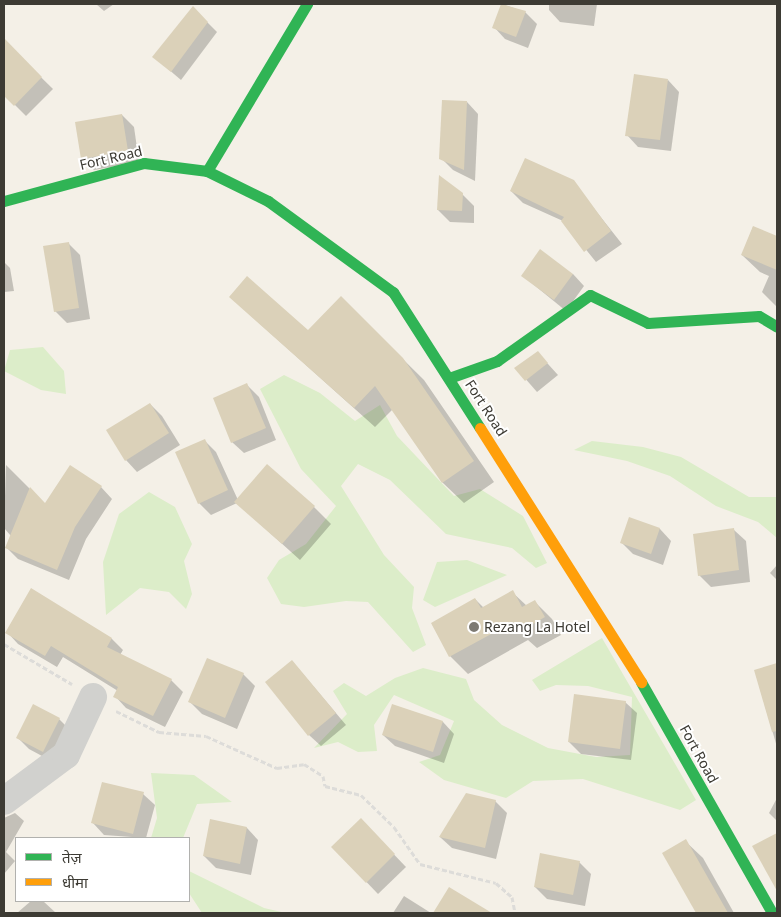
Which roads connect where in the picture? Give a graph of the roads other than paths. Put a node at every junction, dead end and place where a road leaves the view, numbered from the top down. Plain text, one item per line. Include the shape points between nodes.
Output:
1 (307, 4) edge
2 (207, 170) junction
3 (4, 201) edge
4 (777, 327) edge
5 (448, 378) junction
6 (93, 697) road end
7 (4, 801) edge
8 (772, 913) edge

1 - 2 street
2 - 3 street, Fort Road via 144,163
2 - 5 street, Fort Road via 268,201 393,292
4 - 5 street via 759,316 648,323 590,295 496,361
5 - 8 street, Fort Road via 628,659
6 - 7 street via 66,755

